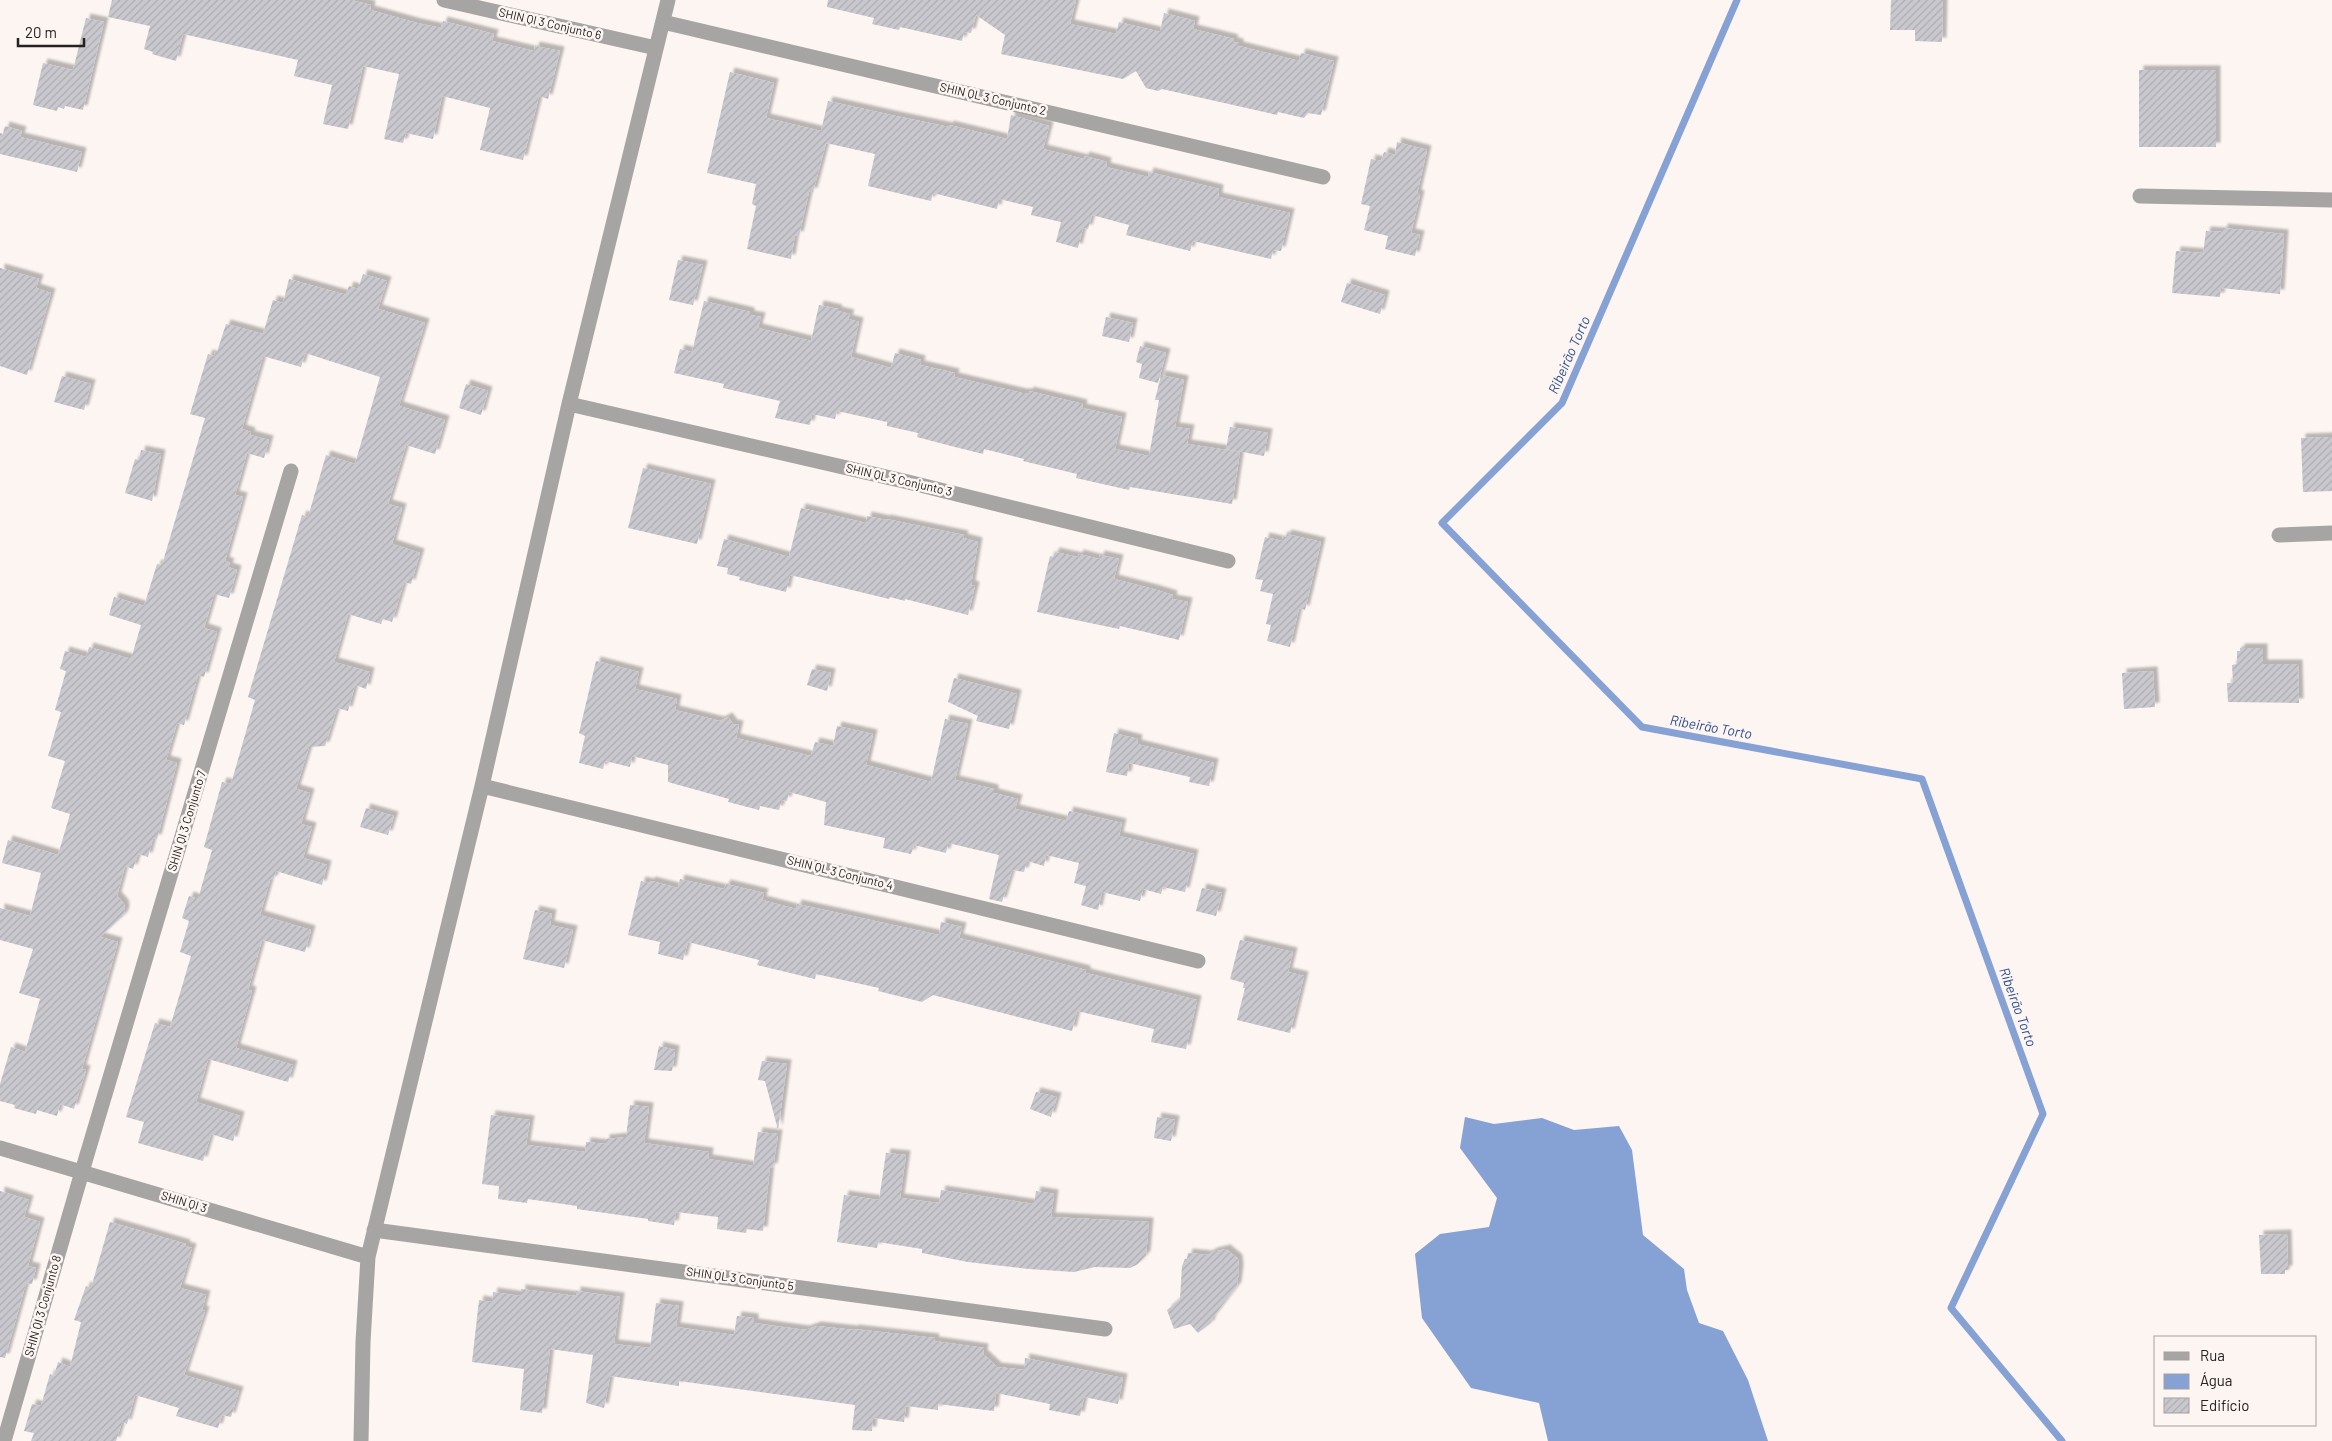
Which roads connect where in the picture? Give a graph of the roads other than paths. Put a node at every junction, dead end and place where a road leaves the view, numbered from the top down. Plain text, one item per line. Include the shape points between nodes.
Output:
1 (444, 0) edge
2 (668, 0) edge
3 (663, 22) junction
4 (656, 48) junction
5 (1323, 177) dead end
6 (2140, 196) dead end
7 (2332, 200) edge
8 (569, 404) junction
9 (291, 471) dead end
10 (2332, 533) edge
11 (2279, 534) dead end
12 (1228, 561) dead end
13 (482, 786) junction
14 (1198, 961) dead end
15 (0, 1148) edge
16 (83, 1171) junction
17 (374, 1230) junction
18 (368, 1257) junction
19 (1105, 1329) dead end
20 (4, 1441) edge
21 (361, 1441) edge

1 - 4 street, SHIN QI 3 Conjunto 6
2 - 3 street
3 - 4 street
3 - 5 street, SHIN QL 3 Conjunto 2
4 - 8 street
6 - 7 street
8 - 12 street, SHIN QL 3 Conjunto 3 via 908,482
8 - 13 street
9 - 16 street, SHIN QI 3 Conjunto 7
10 - 11 street
13 - 14 street, SHIN QL 3 Conjunto 4
13 - 17 street
15 - 16 street, SHIN QI 3
16 - 18 street, SHIN QI 3
16 - 20 street, SHIN QI 3 Conjunto 8
17 - 18 street
17 - 19 street, SHIN QL 3 Conjunto 5
18 - 21 street

